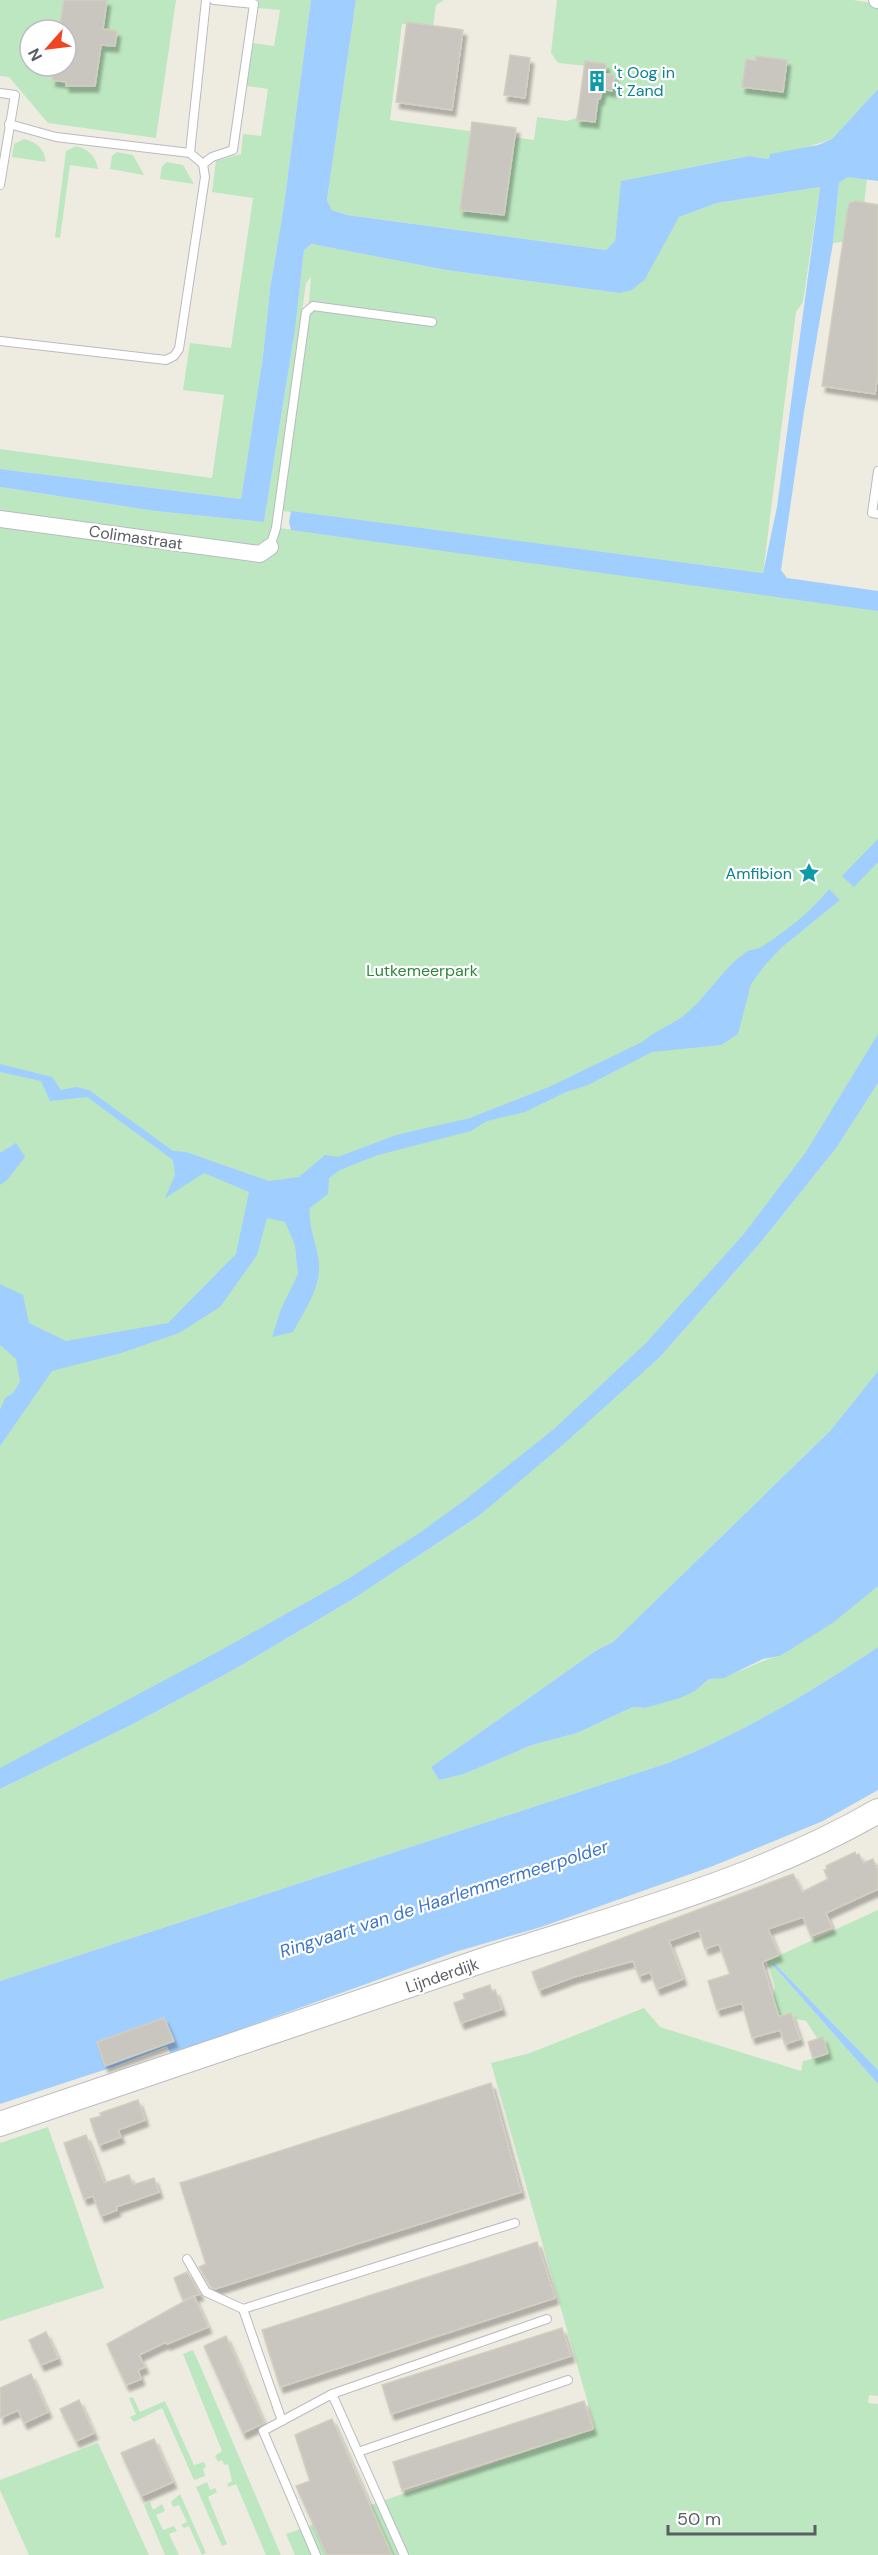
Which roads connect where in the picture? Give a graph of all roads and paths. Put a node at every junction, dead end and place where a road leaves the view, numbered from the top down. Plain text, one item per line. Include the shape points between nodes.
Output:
1 (206, 0) edge
2 (214, 0) edge
3 (0, 93) edge
4 (9, 124) junction
5 (190, 153) junction
6 (203, 164) junction
7 (0, 185) edge
8 (432, 322) dead end
9 (0, 341) edge
10 (878, 471) edge
11 (878, 514) edge
12 (0, 519) edge
13 (270, 547) joint
14 (878, 1811) edge
15 (0, 2124) edge
16 (515, 2223) dead end
17 (187, 2259) dead end
18 (243, 2309) junction
19 (547, 2319) dead end
20 (568, 2380) dead end
21 (332, 2394) junction
22 (282, 2421) junction
23 (358, 2452) junction
24 (316, 2555) edge
25 (405, 2555) edge

1 - 5 lane
2 - 6 lane via 254,4 233,150
3 - 4 lane via 15,95
4 - 5 lane via 56,136
4 - 7 lane
5 - 6 lane
6 - 9 lane via 205,177 179,349 174,356 166,360
8 - 13 lane via 312,306 306,312 276,528
10 - 11 lane via 872,513
12 - 13 street, Colimastraat via 260,554
14 - 15 street, Lijnderdijk via 802,1849 676,1899 465,1966
16 - 18 lane
17 - 18 lane via 206,2292
18 - 22 lane
19 - 21 lane
20 - 23 lane
21 - 22 lane
21 - 23 lane
22 - 24 lane via 263,2431
23 - 25 lane

